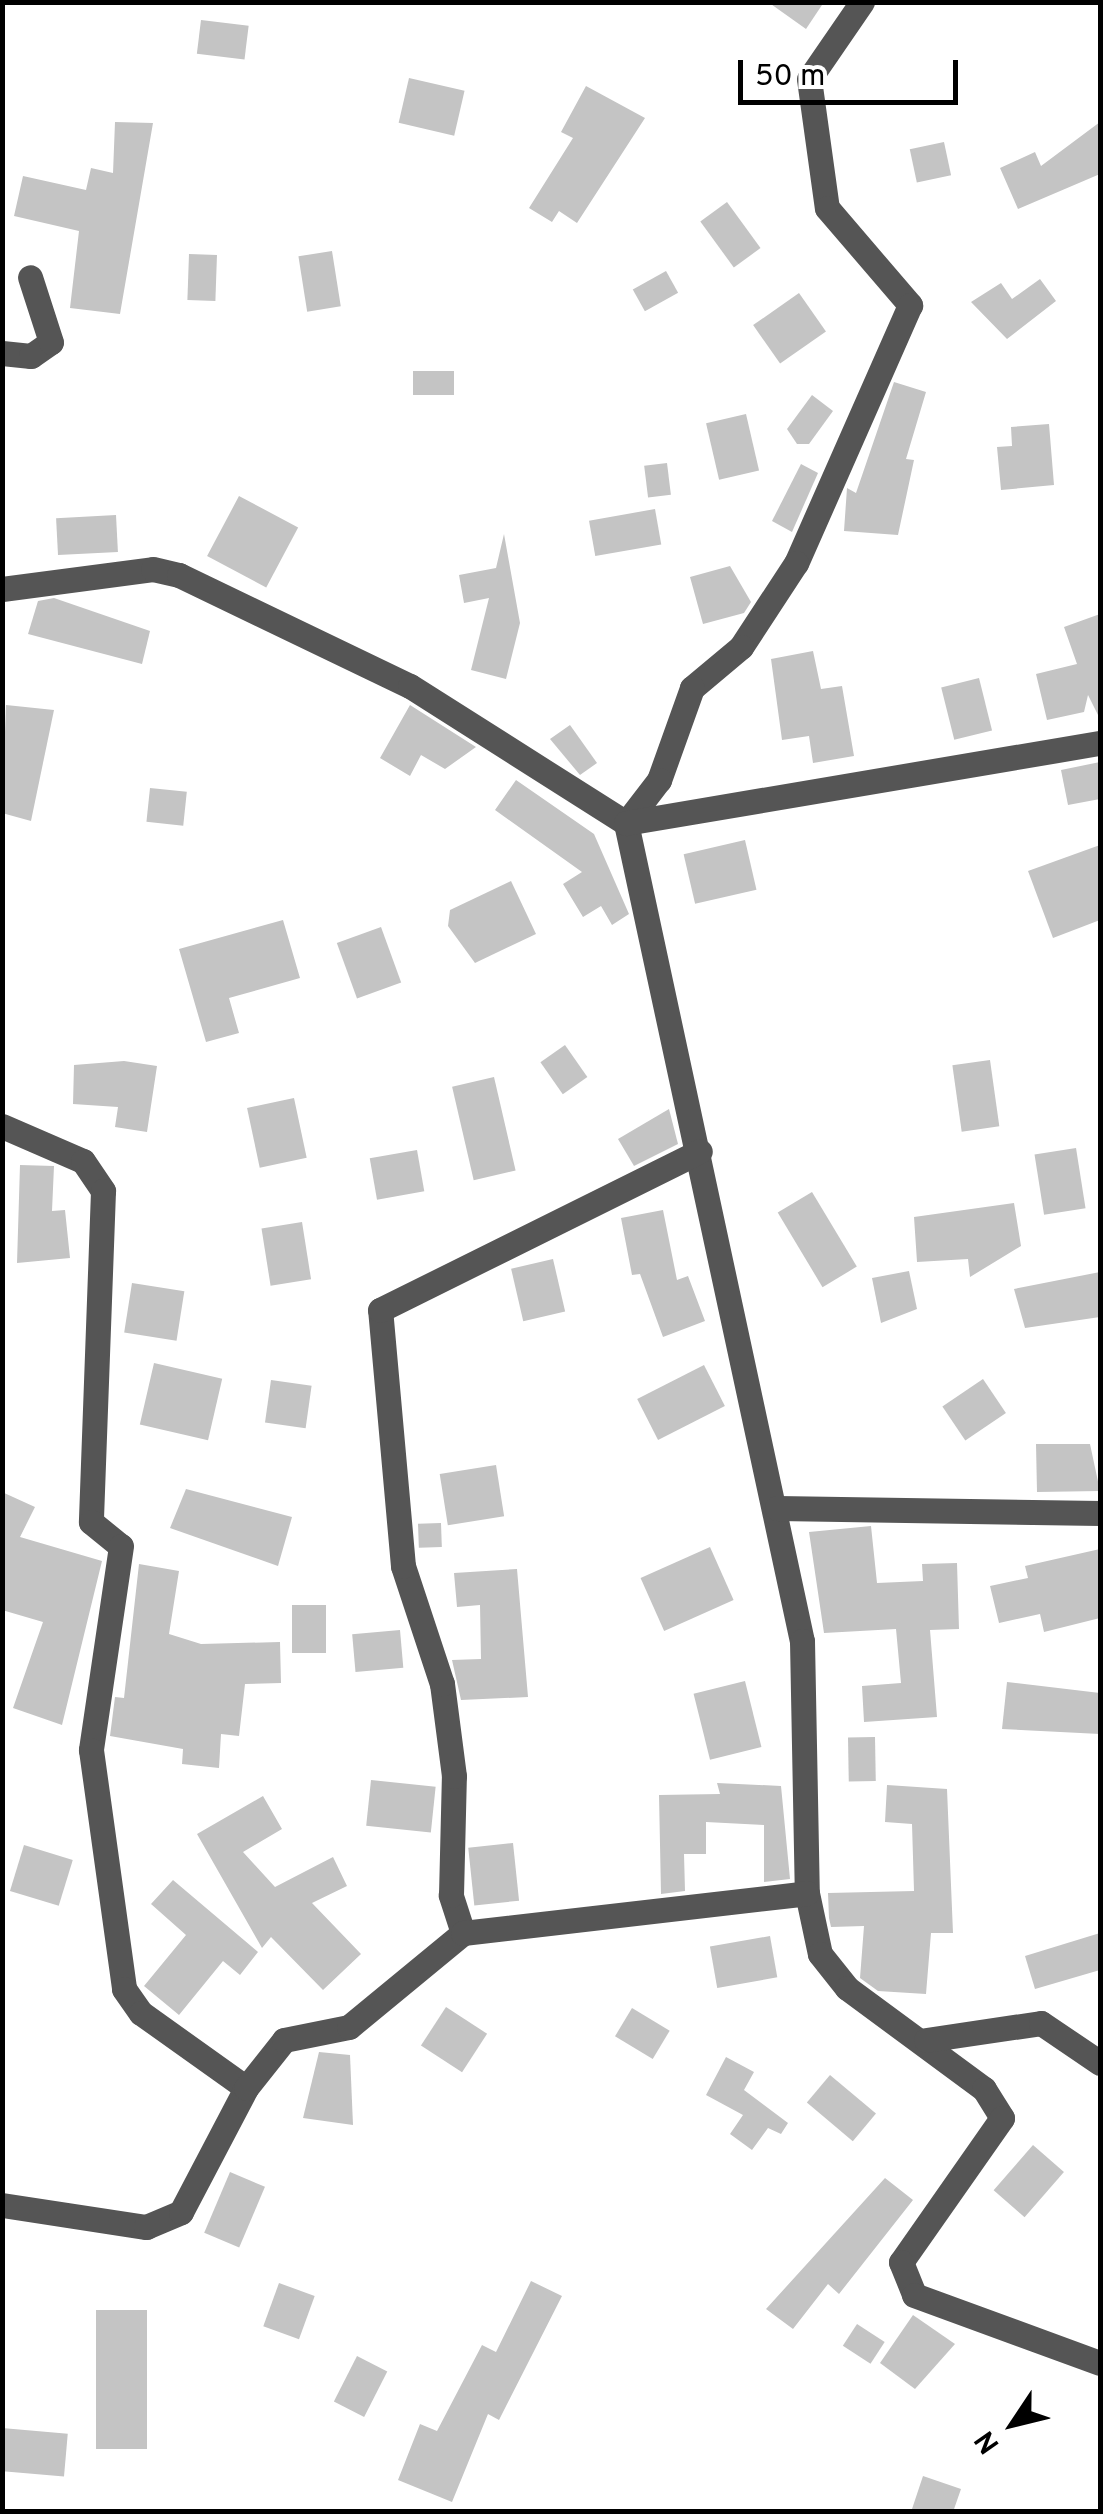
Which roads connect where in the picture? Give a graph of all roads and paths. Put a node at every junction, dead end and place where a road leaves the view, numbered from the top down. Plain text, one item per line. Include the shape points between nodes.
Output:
1 (862, 2) edge
2 (30, 278) dead end
3 (2, 353) edge
4 (2, 590) edge
5 (1100, 744) edge
6 (626, 823) junction
7 (2, 1126) edge
8 (700, 1151) junction
9 (777, 1508) junction
10 (1100, 1513) edge
11 (807, 1893) junction
12 (463, 1934) junction
13 (926, 2040) junction
14 (1100, 2063) edge
15 (246, 2088) junction
16 (2, 2205) edge
17 (1100, 2363) edge

1 - 6 street via 809,80 826,208 910,304 796,563 741,647 692,688 659,780
2 - 3 street via 51,342 31,356
4 - 6 street via 153,569 179,575 410,686
5 - 6 street
6 - 8 street
7 - 15 street via 83,1160 103,1192 91,1522 121,1546 92,1750 124,1989 141,2013
8 - 9 street
8 - 12 street via 380,1310 402,1566 442,1684 454,1776 450,1895
9 - 10 street
9 - 11 street via 802,1641
11 - 12 street
11 - 13 street via 820,1954 847,1988
12 - 15 street via 348,2027 284,2040
13 - 14 street via 1041,2024
13 - 17 street via 984,2089 1002,2118 901,2262 914,2294
15 - 16 street via 181,2212 146,2226

